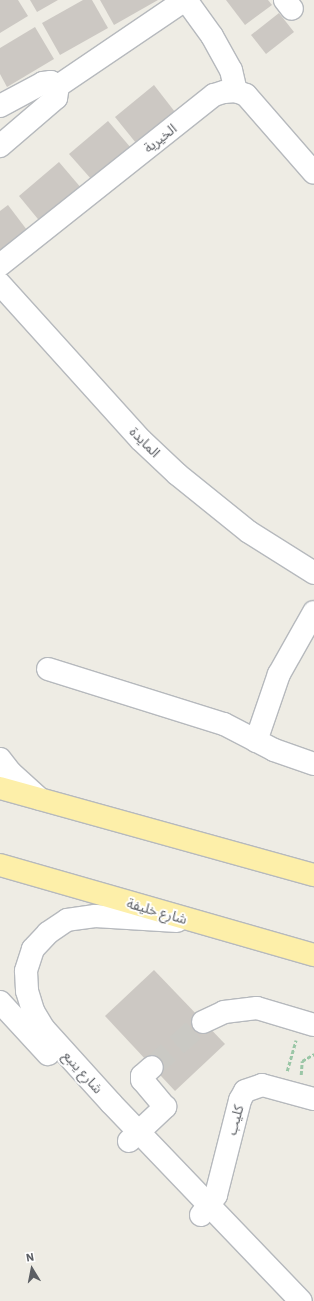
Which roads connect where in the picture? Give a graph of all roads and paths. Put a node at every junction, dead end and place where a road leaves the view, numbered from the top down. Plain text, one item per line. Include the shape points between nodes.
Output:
1 (186, 0) edge
2 (58, 86) junction
3 (236, 91) junction
4 (0, 106) edge
5 (0, 146) edge
6 (314, 173) edge
7 (0, 265) edge
8 (0, 284) edge
9 (314, 573) edge
10 (314, 612) edge
11 (48, 669) dead end
12 (256, 741) junction
13 (0, 759) edge
14 (314, 764) edge
15 (0, 788) edge
16 (40, 799) junction
17 (0, 865) edge
18 (314, 875) edge
19 (194, 922) junction
20 (314, 955) edge
21 (0, 1002) edge
22 (203, 1022) tunnel mouth
23 (308, 1032) edge
24 (314, 1054) edge
25 (152, 1067) tunnel mouth
26 (82, 1081) junction
27 (282, 1090) junction
28 (309, 1091) edge
29 (135, 1137) junction
30 (205, 1211) junction
31 (278, 1291) edge
32 (301, 1301) edge

1 - 2 street
1 - 3 street via 212,36 227,63
2 - 4 street via 51,82 42,83
2 - 5 street via 56,98
3 - 6 street via 256,105
3 - 7 street, الخيرية via 214,95
8 - 9 street, المايدة via 135,434 177,474 249,532
10 - 12 street via 279,674
11 - 12 street via 224,724
12 - 14 street via 286,756
13 - 16 street via 11,774
15 - 16 main road
16 - 18 main road
17 - 19 main road, شارع خليفة
19 - 20 main road, شارع خليفة
19 - 26 street, شارع ينبع via 95,916 67,920 48,933 33,949 26,970 27,991 33,1011
21 - 26 street, شارع ينبع
22 - 23 street via 224,1012 257,1008
23 - 27 path via 296,1037
24 - 28 path via 302,1061 300,1068
25 - 29 street via 142,1076 142,1080 165,1105
26 - 29 street, شارع ينبع
27 - 28 street, كليب
27 - 30 street, كليب via 262,1085 245,1091 240,1100 216,1194
29 - 30 street, شارع ينبع
30 - 31 street, شارع ينبع
31 - 32 street, شارع ينبع

